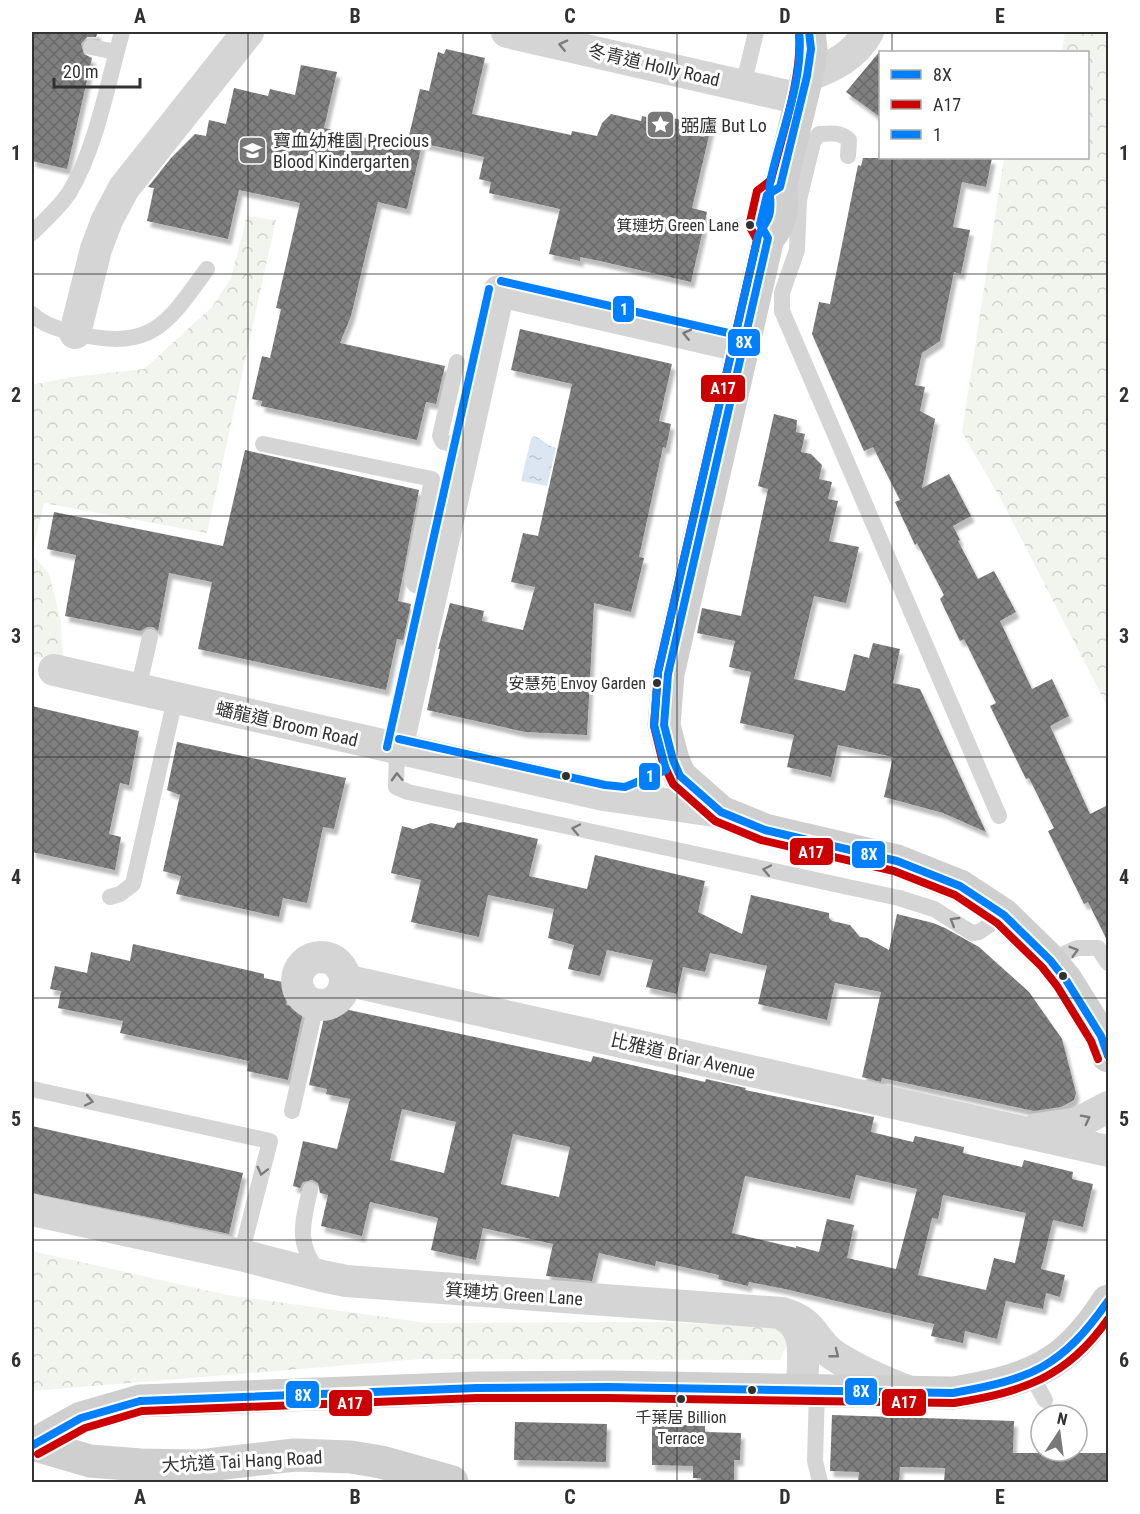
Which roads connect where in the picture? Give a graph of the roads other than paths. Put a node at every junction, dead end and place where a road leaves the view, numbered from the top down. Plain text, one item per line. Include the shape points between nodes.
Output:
1 (122, 32) edge
2 (248, 32) edge
3 (507, 32) edge
4 (756, 32) edge
5 (809, 32) edge
6 (868, 32) edge
7 (91, 47) dead end
8 (116, 52) junction
9 (743, 86) junction
10 (804, 88) junction
11 (848, 156) dead end
12 (32, 233) edge
13 (207, 269) dead end
14 (770, 289) junction
15 (32, 314) edge
16 (75, 333) junction
17 (744, 347) junction
18 (457, 362) dead end
19 (263, 444) dead end
20 (465, 447) junction
21 (436, 597) junction
22 (150, 637) dead end
23 (54, 670) dead end
24 (138, 690) junction
25 (175, 699) junction
26 (397, 748) junction
27 (680, 776) junction
28 (626, 798) junction
29 (721, 812) junction
30 (999, 816) dead end
31 (110, 897) dead end
32 (1004, 915) junction
33 (1050, 960) junction
34 (1108, 963) edge
35 (345, 980) junction
36 (316, 1005) junction
37 (1108, 1056) edge
38 (32, 1089) edge
39 (1108, 1107) edge
40 (292, 1111) dead end
41 (1021, 1131) junction
42 (1108, 1151) edge
43 (310, 1190) dead end
44 (32, 1210) edge
45 (254, 1255) junction
46 (322, 1276) junction
47 (1106, 1311) edge
48 (771, 1312) junction
49 (809, 1389) junction
50 (914, 1393) junction
51 (32, 1445) edge
52 (452, 1482) edge
53 (820, 1482) edge

1 - 8 lane
2 - 16 street via 124,188 96,249
9 -> 3 street, 冬青道 Holly Road
4 - 9 lane
5 - 10 street via 811,49
6 - 10 street via 836,65
7 - 8 lane
8 - 12 lane via 80,172 56,210
9 - 10 street, 冬青道 Holly Road
10 - 14 street via 780,187 783,199 777,229 768,238
11 - 14 lane via 849,140 844,136 819,134 813,142 799,200 797,250
13 - 16 lane via 172,316 156,328 133,338 108,340
14 - 17 street
14 - 30 lane
15 - 16 lane
17 -> 20 street via 569,316 499,291 483,398
17 - 27 street via 668,674 664,724
18 - 20 lane via 440,436 443,442
19 - 21 lane via 432,479 412,580
20 - 21 street via 451,544
21 - 26 street
22 - 24 lane
23 - 24 street, 蟠龍道 Broom Road
24 - 25 street, 蟠龍道 Broom Road
25 - 26 street, 蟠龍道 Broom Road
25 - 31 lane via 133,884
26 - 28 street, 蟠龍道 Broom Road
32 -> 26 lane via 972,933 934,909 899,898 408,792 396,787
27 - 28 street
27 - 29 street
28 - 29 street, 蟠龍道 Broom Road
29 - 32 street via 765,830 897,861 960,886
32 - 33 street
33 -> 34 lane via 1077,948 1098,948
33 - 37 street via 1101,1036
35 - 36 street via 338,998 328,1005
35 - 36 street via 337,963 326,958 314,958 303,965 298,987 305,999
35 - 41 street, 比雅道 Briar Avenue
36 - 40 lane
38 -> 45 lane via 270,1141
41 -> 39 street, 比雅道 Briar Avenue via 1078,1123
41 - 42 street, 比雅道 Briar Avenue
43 - 46 lane via 302,1238
44 - 45 street, 箕璉坊 Green Lane
45 - 46 street, 箕璉坊 Green Lane
46 - 48 street, 箕璉坊 Green Lane via 371,1283
47 - 50 street via 1059,1359 1038,1387
48 - 49 street, 箕璉坊 Green Lane via 789,1318 800,1329
48 -> 50 street, 箕璉坊 Green Lane via 801,1320 832,1354
49 - 50 street
49 - 51 street via 477,1388 140,1401 81,1418
49 - 53 lane
51 - 52 street, 大坑道 Tai Hang Road via 90,1461 141,1465 199,1466 295,1455 351,1457

